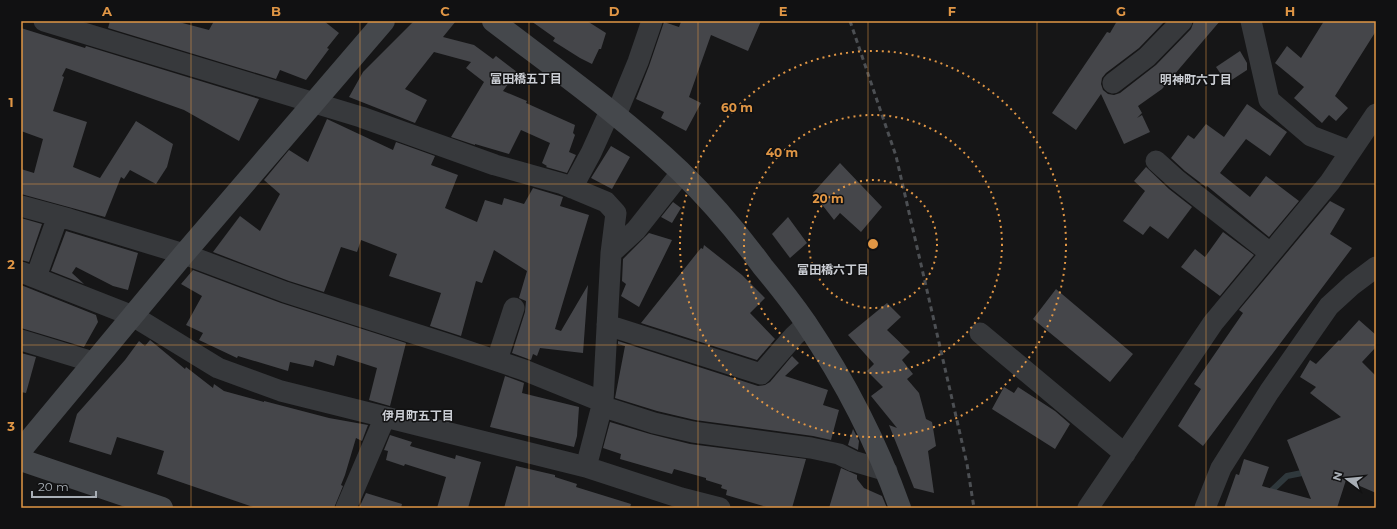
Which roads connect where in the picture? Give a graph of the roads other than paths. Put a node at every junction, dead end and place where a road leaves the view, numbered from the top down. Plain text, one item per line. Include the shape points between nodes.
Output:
1 (44, 21) edge
2 (384, 21) edge
3 (493, 21) edge
4 (652, 21) edge
5 (1182, 21) edge
6 (1251, 21) edge
7 (1113, 83) dead end
8 (314, 103) junction
9 (613, 113) junction
10 (1376, 114) edge
11 (1376, 135) edge
12 (1352, 149) junction
13 (1156, 161) dead end
14 (681, 173) junction
15 (572, 188) junction
16 (21, 206) edge
17 (58, 216) junction
18 (611, 253) junction
19 (1270, 253) junction
20 (184, 254) junction
21 (1376, 267) edge
22 (28, 275) edge
23 (514, 308) dead end
24 (133, 316) junction
25 (807, 324) junction
26 (607, 325) junction
27 (980, 333) dead end
28 (21, 340) edge
29 (496, 360) junction
30 (93, 362) junction
31 (602, 404) junction
32 (385, 417) junction
33 (21, 450) edge
34 (1125, 454) junction
35 (21, 460) edge
36 (586, 467) junction
37 (887, 471) junction
38 (679, 503) edge
39 (162, 508) edge
40 (346, 508) edge
41 (720, 508) edge
42 (900, 508) edge
43 (1088, 508) edge
44 (1205, 508) edge

1 - 8 street
2 - 8 street
3 - 9 street
4 - 9 street via 638,62
5 - 7 street via 1147,57
6 - 12 street via 1269,100 1311,136
8 - 15 street via 362,117 495,165
8 - 20 street
9 - 14 street
9 - 15 street
10 - 12 street
11 - 12 street
12 - 19 street via 1330,182
13 - 19 street
14 - 18 street via 636,230
14 - 25 street via 737,232
15 - 18 street via 606,202 616,213
16 - 17 street
17 - 20 street
17 - 22 street
18 - 26 street
19 - 34 street via 1213,323
20 - 24 street
20 - 29 street via 285,292
21 - 44 street via 1329,306 1269,392 1225,462
22 - 24 street
23 - 29 street
24 - 30 street
24 - 32 street via 218,368 281,391
25 - 26 street via 761,374
25 - 37 street via 852,398
26 - 31 street
27 - 34 street
28 - 30 street
29 - 31 street
30 - 33 street
31 - 36 street
31 - 37 street via 654,423 693,432 811,448 839,454
32 - 36 street
32 - 40 street
34 - 43 street
35 - 39 street
36 - 38 street
37 - 42 street
38 - 41 street

